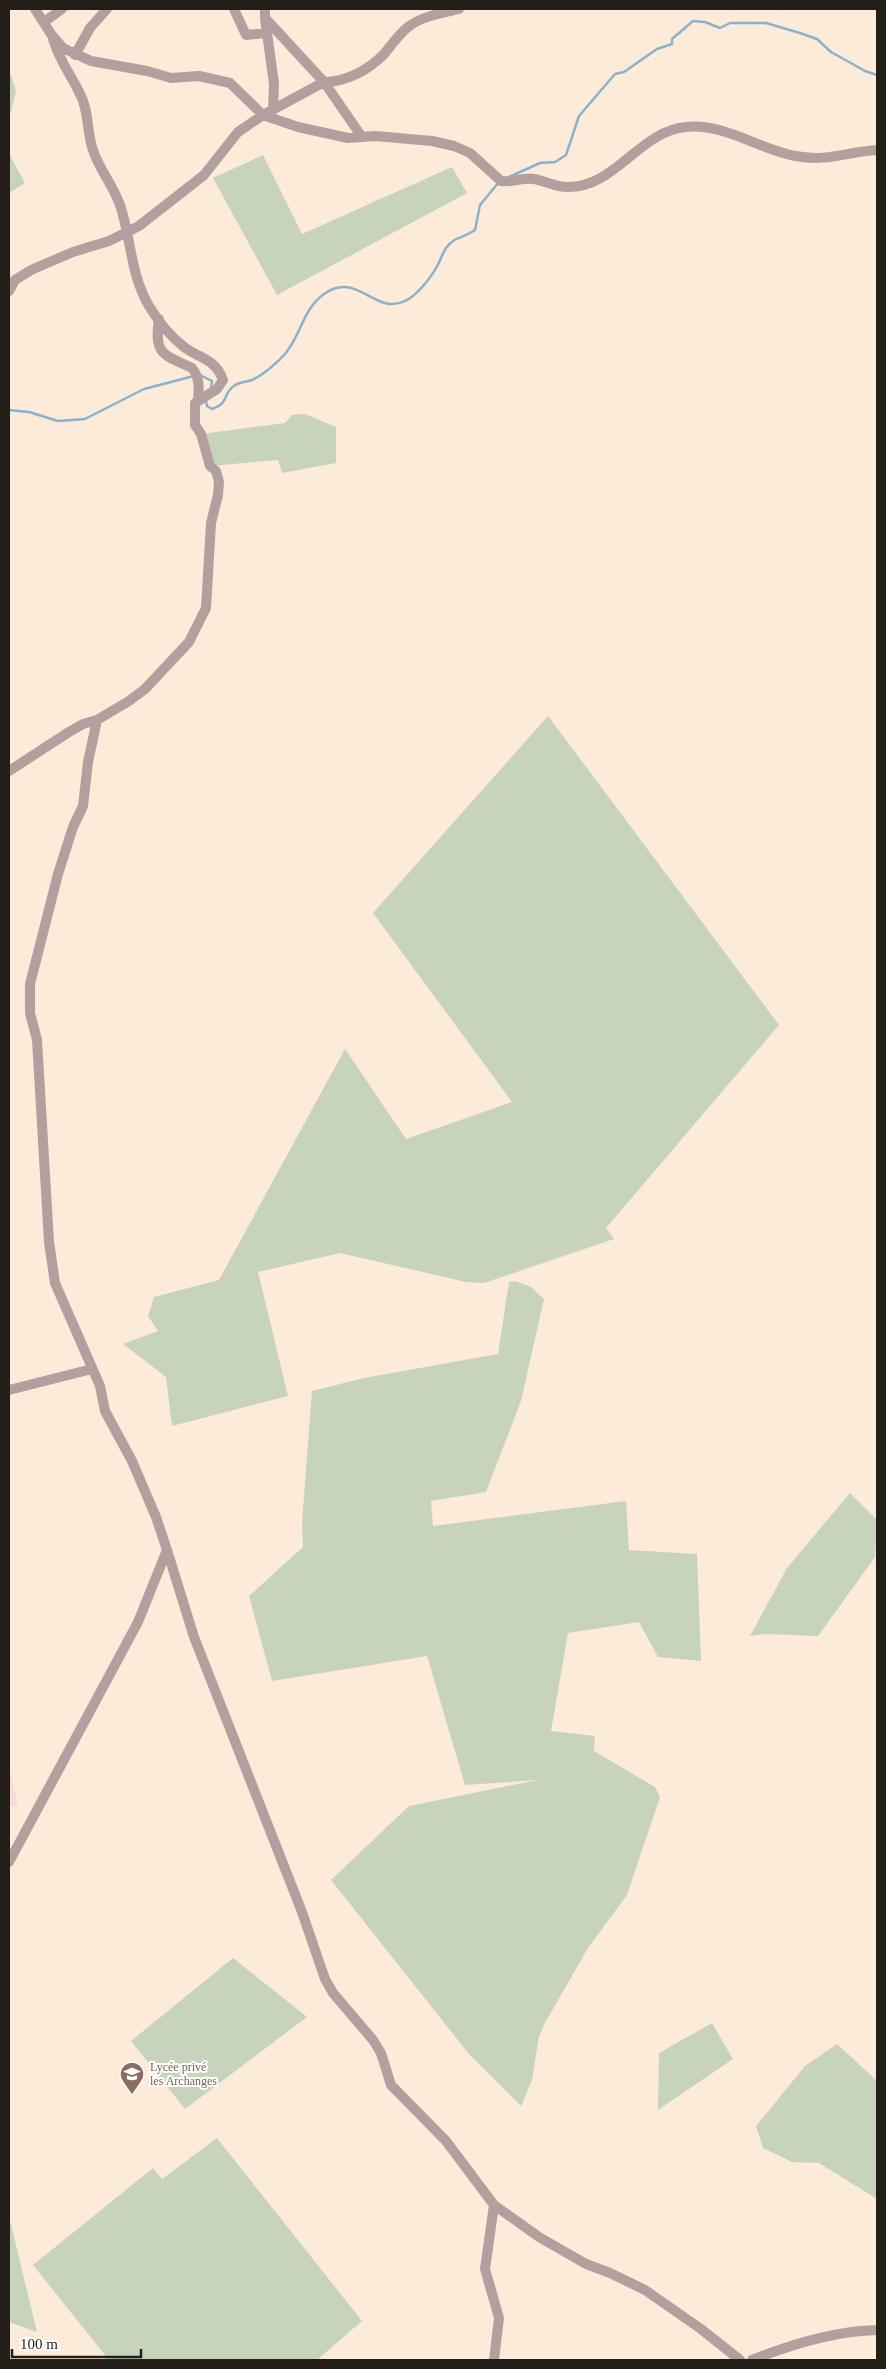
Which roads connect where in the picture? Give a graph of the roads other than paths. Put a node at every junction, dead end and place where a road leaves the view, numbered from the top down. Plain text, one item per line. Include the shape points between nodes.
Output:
1 (35, 9) edge
2 (62, 9) edge
3 (107, 9) edge
4 (234, 9) edge
5 (459, 9) edge
6 (265, 13) edge
7 (44, 22) junction
8 (267, 33) junction
9 (51, 34) junction
10 (74, 55) junction
11 (324, 82) junction
12 (274, 109) junction
13 (263, 115) junction
14 (362, 137) junction
15 (877, 150) edge
16 (127, 230) junction
17 (9, 291) edge
18 (159, 319) junction
19 (198, 400) junction
20 (96, 720) junction
21 (9, 771) edge
22 (92, 1369) junction
23 (9, 1390) edge
24 (167, 1550) junction
25 (9, 1862) edge
26 (494, 2205) junction
27 (877, 2330) edge
28 (494, 2360) edge
29 (740, 2360) edge
30 (752, 2360) edge

1 - 7 street
2 - 7 street
3 - 10 street via 90,28
4 - 8 street via 246,35
5 - 11 street via 408,27 381,57 362,72
6 - 8 street
6 - 11 street
7 - 9 street
8 - 12 street
9 - 10 street
9 - 16 street via 80,94 94,154 120,205
10 - 13 street via 113,67 171,78 199,76 230,83
11 - 12 street
11 - 14 street
12 - 13 street
13 - 14 street via 306,129 348,138
13 - 16 street via 238,132 204,175 139,226
14 - 15 street via 424,140 454,146 470,153 501,181 533,179 566,187 610,174 642,145 670,130 686,126 739,135 793,155 820,159
16 - 17 street via 110,241 31,270 15,280
16 - 18 street via 139,288
18 - 19 street via 156,340 161,351 196,372
18 - 19 street via 184,346 219,368 222,385
19 - 20 street via 195,403 196,425 219,482 212,523 206,608 189,642 165,669 145,689
20 - 21 street via 69,732
20 - 22 street via 83,806 72,827 58,874 30,984 29,1003 37,1040 51,1266 61,1298
22 - 23 street
22 - 24 street via 102,1392 105,1412 132,1461
24 - 25 street via 138,1622
24 - 26 street via 194,1638 302,1912 325,1979 373,2040 381,2053 391,2085 446,2141
26 - 28 street via 485,2269 499,2318
26 - 29 street via 539,2237 586,2264 645,2290
27 - 30 street via 823,2338

